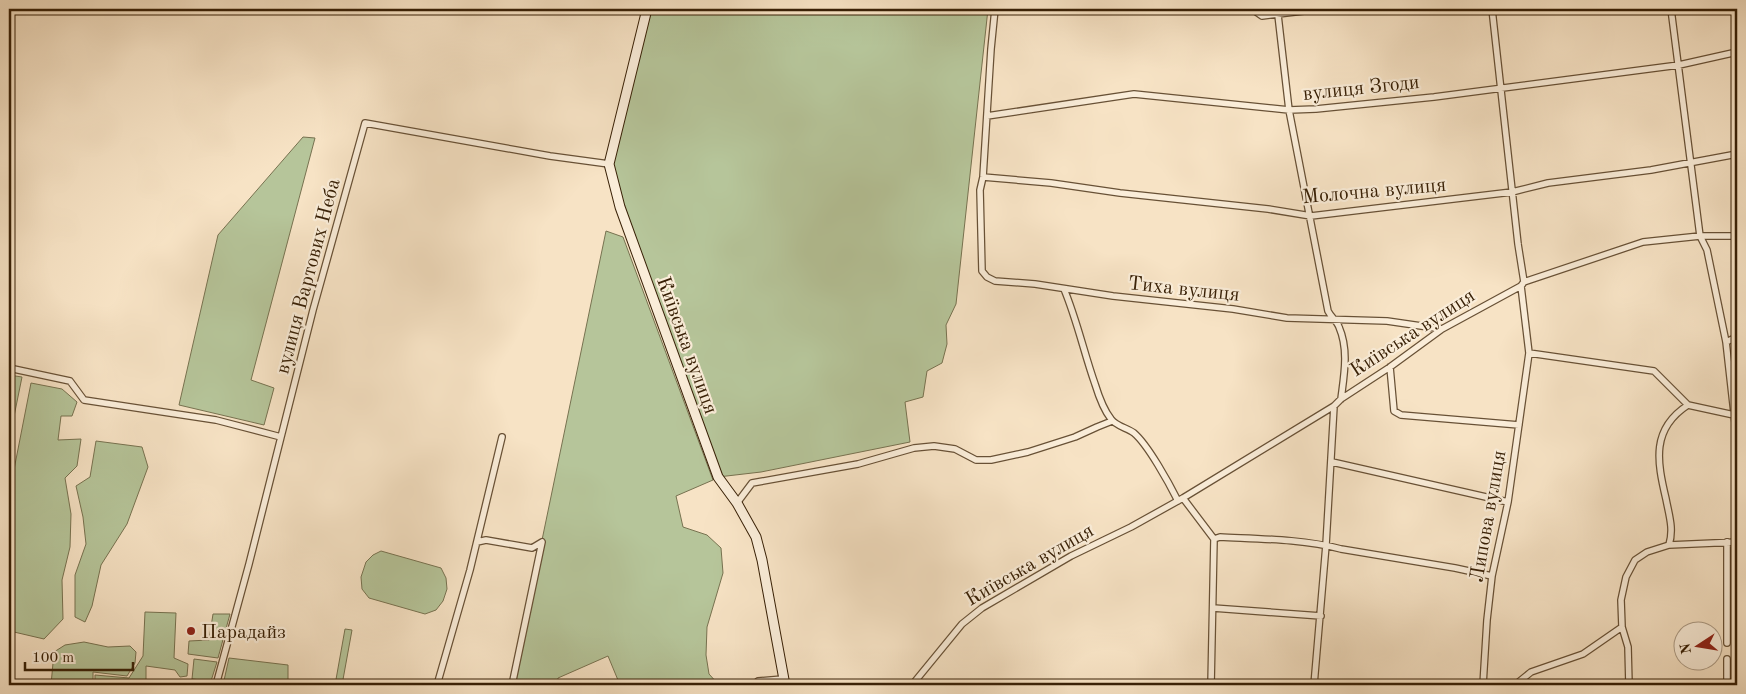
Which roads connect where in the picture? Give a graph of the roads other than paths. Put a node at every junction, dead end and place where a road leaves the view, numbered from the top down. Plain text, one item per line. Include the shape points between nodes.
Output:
1 (647, 9) edge
2 (995, 9) edge
3 (1252, 9) edge
4 (1321, 9) edge
5 (1492, 9) edge
6 (1671, 9) edge
7 (1278, 14) junction
8 (1737, 52) edge
9 (1679, 65) junction
10 (1500, 88) junction
11 (1290, 110) junction
12 (987, 116) junction
13 (1737, 154) edge
14 (609, 164) junction
15 (1691, 164) junction
16 (983, 177) junction
17 (1512, 192) junction
18 (1311, 216) junction
19 (1700, 236) junction
20 (1737, 236) edge
21 (1523, 284) junction
22 (1064, 290) junction
23 (1335, 319) junction
24 (1442, 329) junction
25 (1737, 337) edge
26 (1726, 342) junction
27 (1529, 353) junction
28 (1390, 367) junction
29 (9, 368) edge
30 (1341, 399) junction
31 (1688, 405) junction
32 (1334, 406) junction
33 (1734, 415) junction
34 (1112, 421) junction
35 (1519, 425) junction
36 (281, 437) junction
37 (502, 437) dead end
38 (1737, 440) edge
39 (1332, 462) junction
40 (1180, 499) junction
41 (737, 502) junction
42 (1508, 502) junction
43 (1214, 539) junction
44 (477, 542) junction
45 (1727, 542) junction
46 (1737, 542) edge
47 (1326, 545) junction
48 (1668, 545) junction
49 (1492, 576) junction
50 (1213, 608) junction
51 (1320, 616) junction
52 (1622, 627) junction
53 (1727, 644) dead end
54 (1727, 659) dead end
55 (784, 682) edge
56 (216, 685) edge
57 (437, 685) edge
58 (512, 685) edge
59 (753, 685) edge
60 (912, 685) edge
61 (1211, 685) edge
62 (1314, 685) edge
63 (1483, 685) edge
64 (1515, 685) edge
65 (1629, 685) edge
66 (1727, 685) edge

1 - 14 street, Київська вулиця
2 - 12 street
3 - 7 street via 1262,16
4 - 7 street
5 - 10 street, Липова вулиця
6 - 9 street
7 - 11 street
8 - 9 street, вулиця Згоди
9 - 10 street, вулиця Згоди
9 - 15 street
10 - 11 street, вулиця Згоди via 1316,110
10 - 17 street, Липова вулиця
11 - 12 street, вулиця Згоди via 1134,94
11 - 18 street
12 - 16 street
13 - 15 street, Молочна вулиця
14 - 36 street, вулиця Вартових Неба via 365,123
14 - 41 street, Київська вулиця via 620,207 718,478
15 - 17 street, Молочна вулиця via 1548,183
15 - 19 street
16 - 18 street, Молочна вулиця
16 - 22 street, Тиха вулиця via 980,190 982,271 995,281
17 - 18 street, Молочна вулиця
17 - 21 street, Липова вулиця
18 - 23 street via 1328,311
19 - 20 street, Київська вулиця
19 - 21 street, Київська вулиця via 1643,242
19 - 26 street via 1707,250
21 - 24 street, Київська вулиця
21 - 27 street, Липова вулиця
22 - 23 street, Тиха вулиця via 1287,318
22 - 34 street via 1094,383
23 - 24 street, Тиха вулиця via 1387,321
23 - 30 street via 1344,341 1346,358
24 - 28 street, Київська вулиця
25 - 26 street
26 - 33 street
27 - 31 street via 1654,371
27 - 35 street, Липова вулиця
28 - 30 street, Київська вулиця
28 - 35 street via 1394,411 1401,415
29 - 36 street via 70,382 84,400 216,420
30 - 32 street, Київська вулиця
31 - 33 street
31 - 48 street via 1668,424 1659,452 1671,528
32 - 39 street
32 - 40 street, Київська вулиця
33 - 38 street
34 - 40 street via 1134,434
34 - 41 street via 1066,440 991,460 976,460 955,449 914,448 858,464 752,483
35 - 42 street, Липова вулиця
36 - 56 street, вулиця Вартових Неба
37 - 44 street
39 - 42 street
39 - 47 street
40 - 43 street
40 - 60 street, Київська вулиця via 1132,527 1071,556 982,608 962,624
41 - 55 street, Київська вулиця via 758,545
42 - 49 street, Липова вулиця
43 - 47 street via 1274,539
43 - 50 street
44 - 57 street
44 - 58 street via 486,540 532,548 542,542
45 - 46 street
45 - 48 street
45 - 53 street
47 - 49 street
47 - 51 street
48 - 52 street via 1635,560 1626,577 1621,600
49 - 63 street, Липова вулиця
50 - 51 street
50 - 61 street
51 - 62 street
52 - 64 street via 1584,654 1530,672
52 - 65 street via 1628,647
54 - 66 street
55 - 59 street via 758,681

